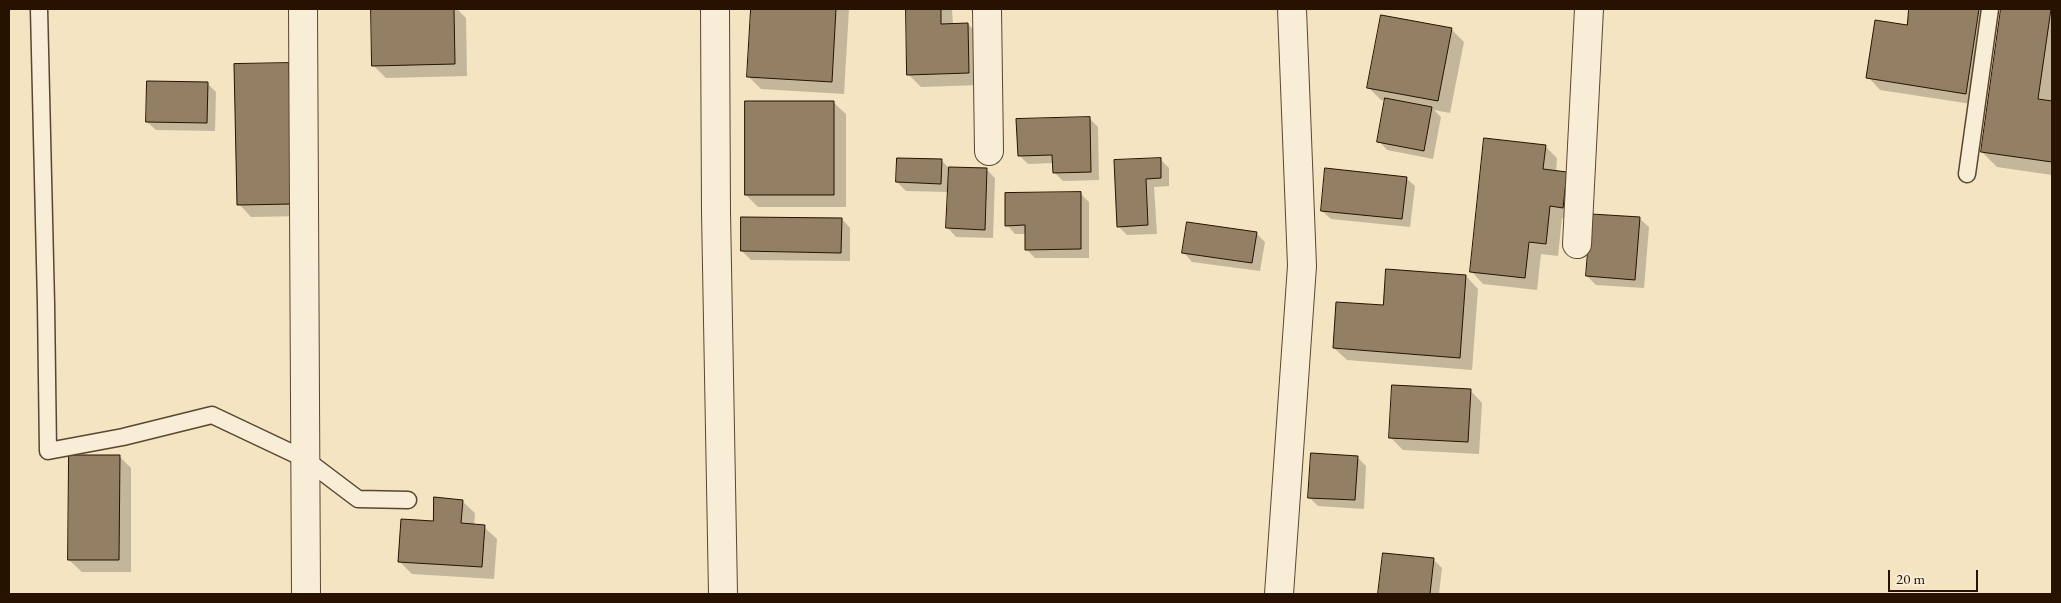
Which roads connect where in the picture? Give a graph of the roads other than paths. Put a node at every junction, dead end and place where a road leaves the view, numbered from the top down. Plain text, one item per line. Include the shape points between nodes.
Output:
1 (39, 9) edge
2 (302, 9) edge
3 (715, 9) edge
4 (987, 9) edge
5 (1292, 9) edge
6 (1589, 9) edge
7 (1990, 9) edge
8 (988, 151) dead end
9 (1967, 174) dead end
10 (1577, 244) dead end
11 (305, 459) junction
12 (408, 500) dead end
13 (306, 594) edge
14 (723, 594) edge
15 (1279, 594) edge

1 - 11 lane via 48,450 212,416
2 - 11 street
3 - 14 street
4 - 8 street
5 - 15 street via 1302,266
6 - 10 street
7 - 9 lane
11 - 12 lane via 358,499
11 - 13 street

